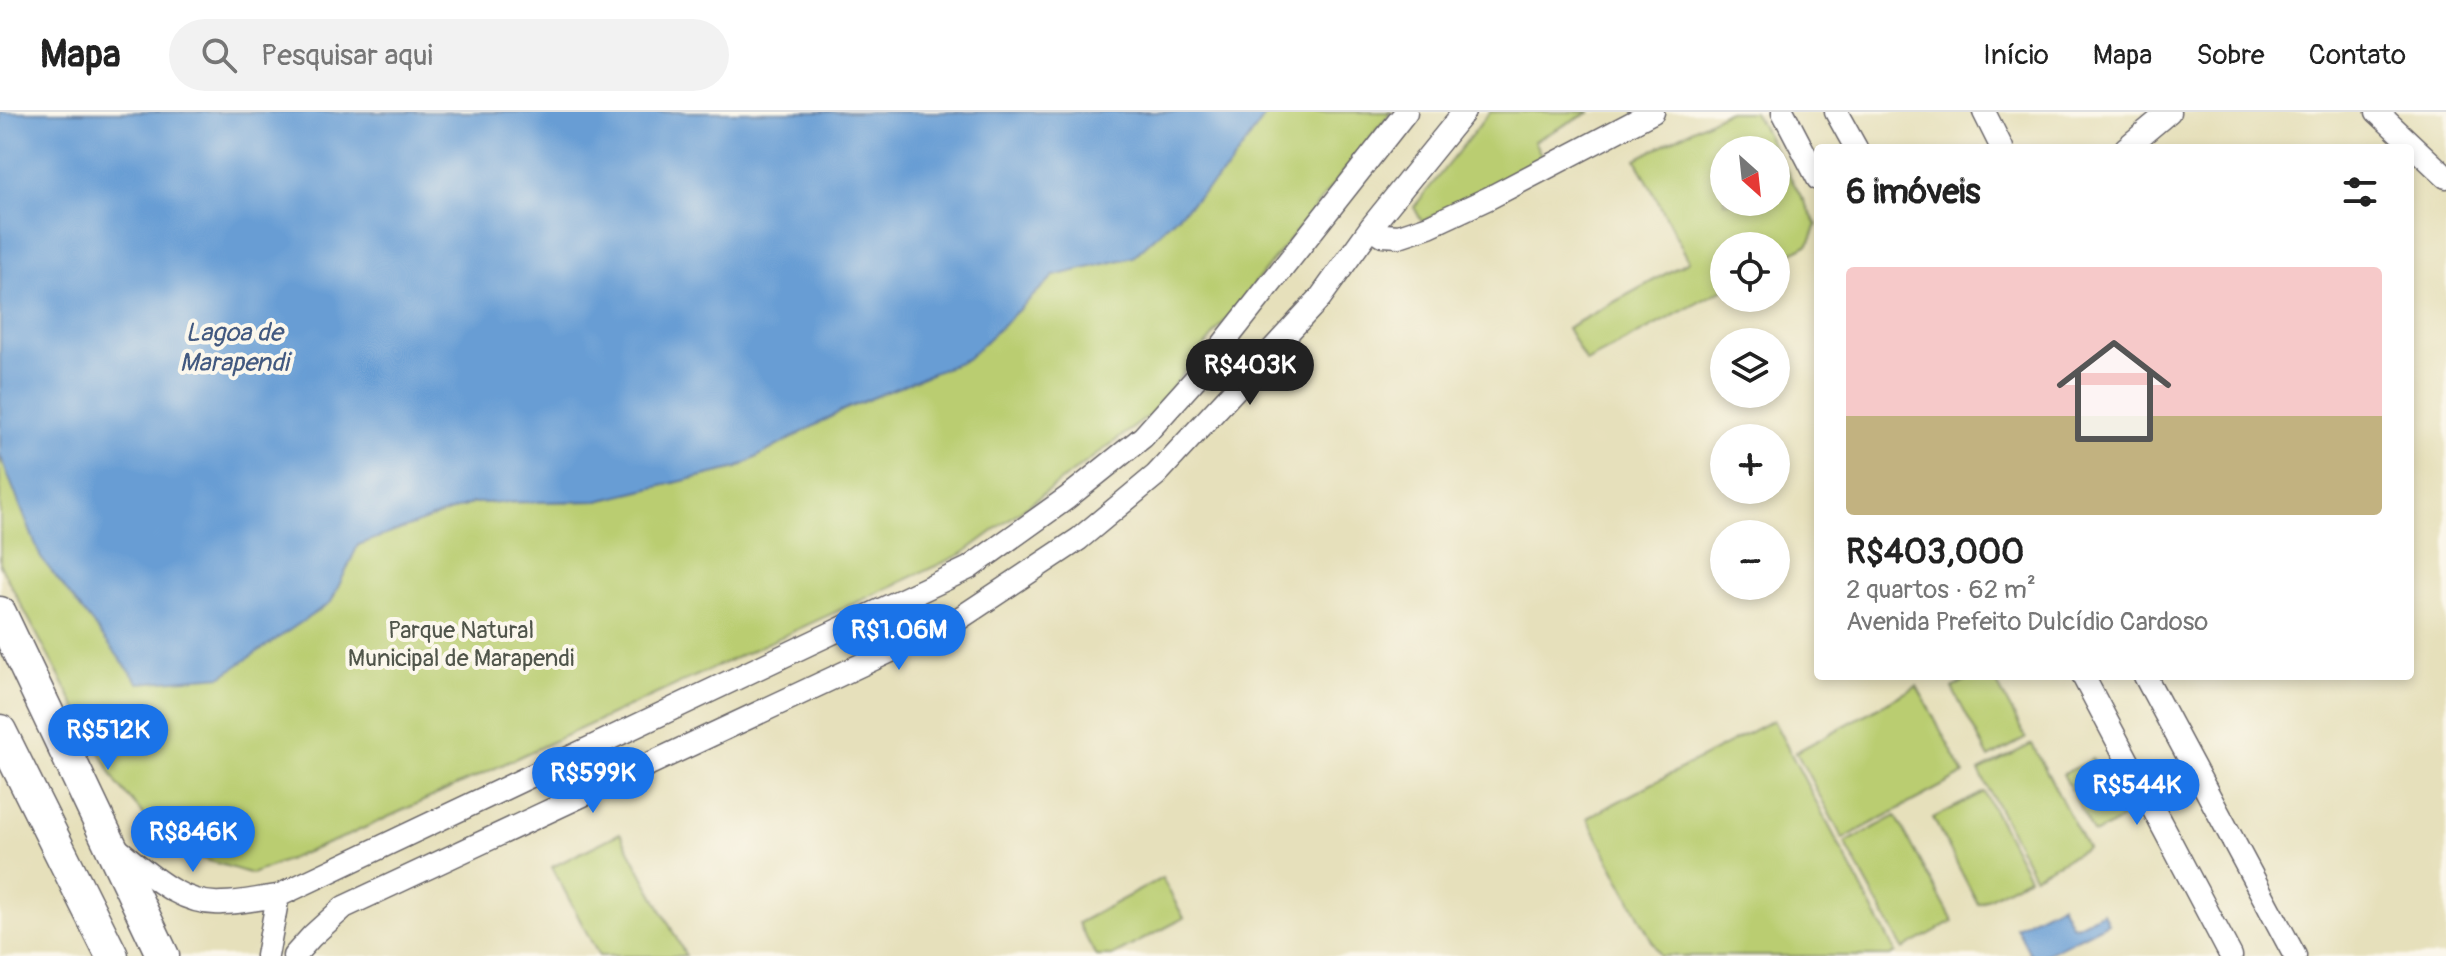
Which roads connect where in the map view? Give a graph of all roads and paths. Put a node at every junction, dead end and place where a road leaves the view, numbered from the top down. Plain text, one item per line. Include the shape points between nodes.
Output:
1 (1406, 112) edge
2 (1464, 112) edge
3 (1653, 112) edge
4 (1783, 112) edge
5 (1836, 112) edge
6 (1984, 112) edge
7 (2169, 112) edge
8 (2377, 112) edge
9 (1854, 144) edge
10 (2000, 144) edge
11 (2131, 144) edge
12 (2411, 144) edge
13 (2414, 147) edge
14 (1814, 171) edge
15 (2446, 177) edge
16 (1371, 227) junction
17 (0, 613) edge
18 (2085, 680) edge
19 (2148, 680) edge
20 (0, 731) edge
21 (111, 844) junction
22 (278, 896) junction
23 (112, 956) edge
24 (163, 956) edge
25 (267, 956) edge
26 (294, 956) edge
27 (2231, 956) edge
28 (2295, 956) edge

1 - 22 street via 1197,377 1143,437 969,568
2 - 16 street
3 - 16 street via 1429,226 1399,236
4 - 14 street
5 - 9 street
6 - 10 street
7 - 11 street
8 - 12 street
13 - 15 street
16 - 26 street via 1320,298 1156,475 1079,539 957,620 344,907
17 - 21 main road
18 - 27 street
19 - 28 street via 2205,762
20 - 23 main road
21 - 22 street via 193,899 220,904
21 - 24 main road
22 - 25 street

